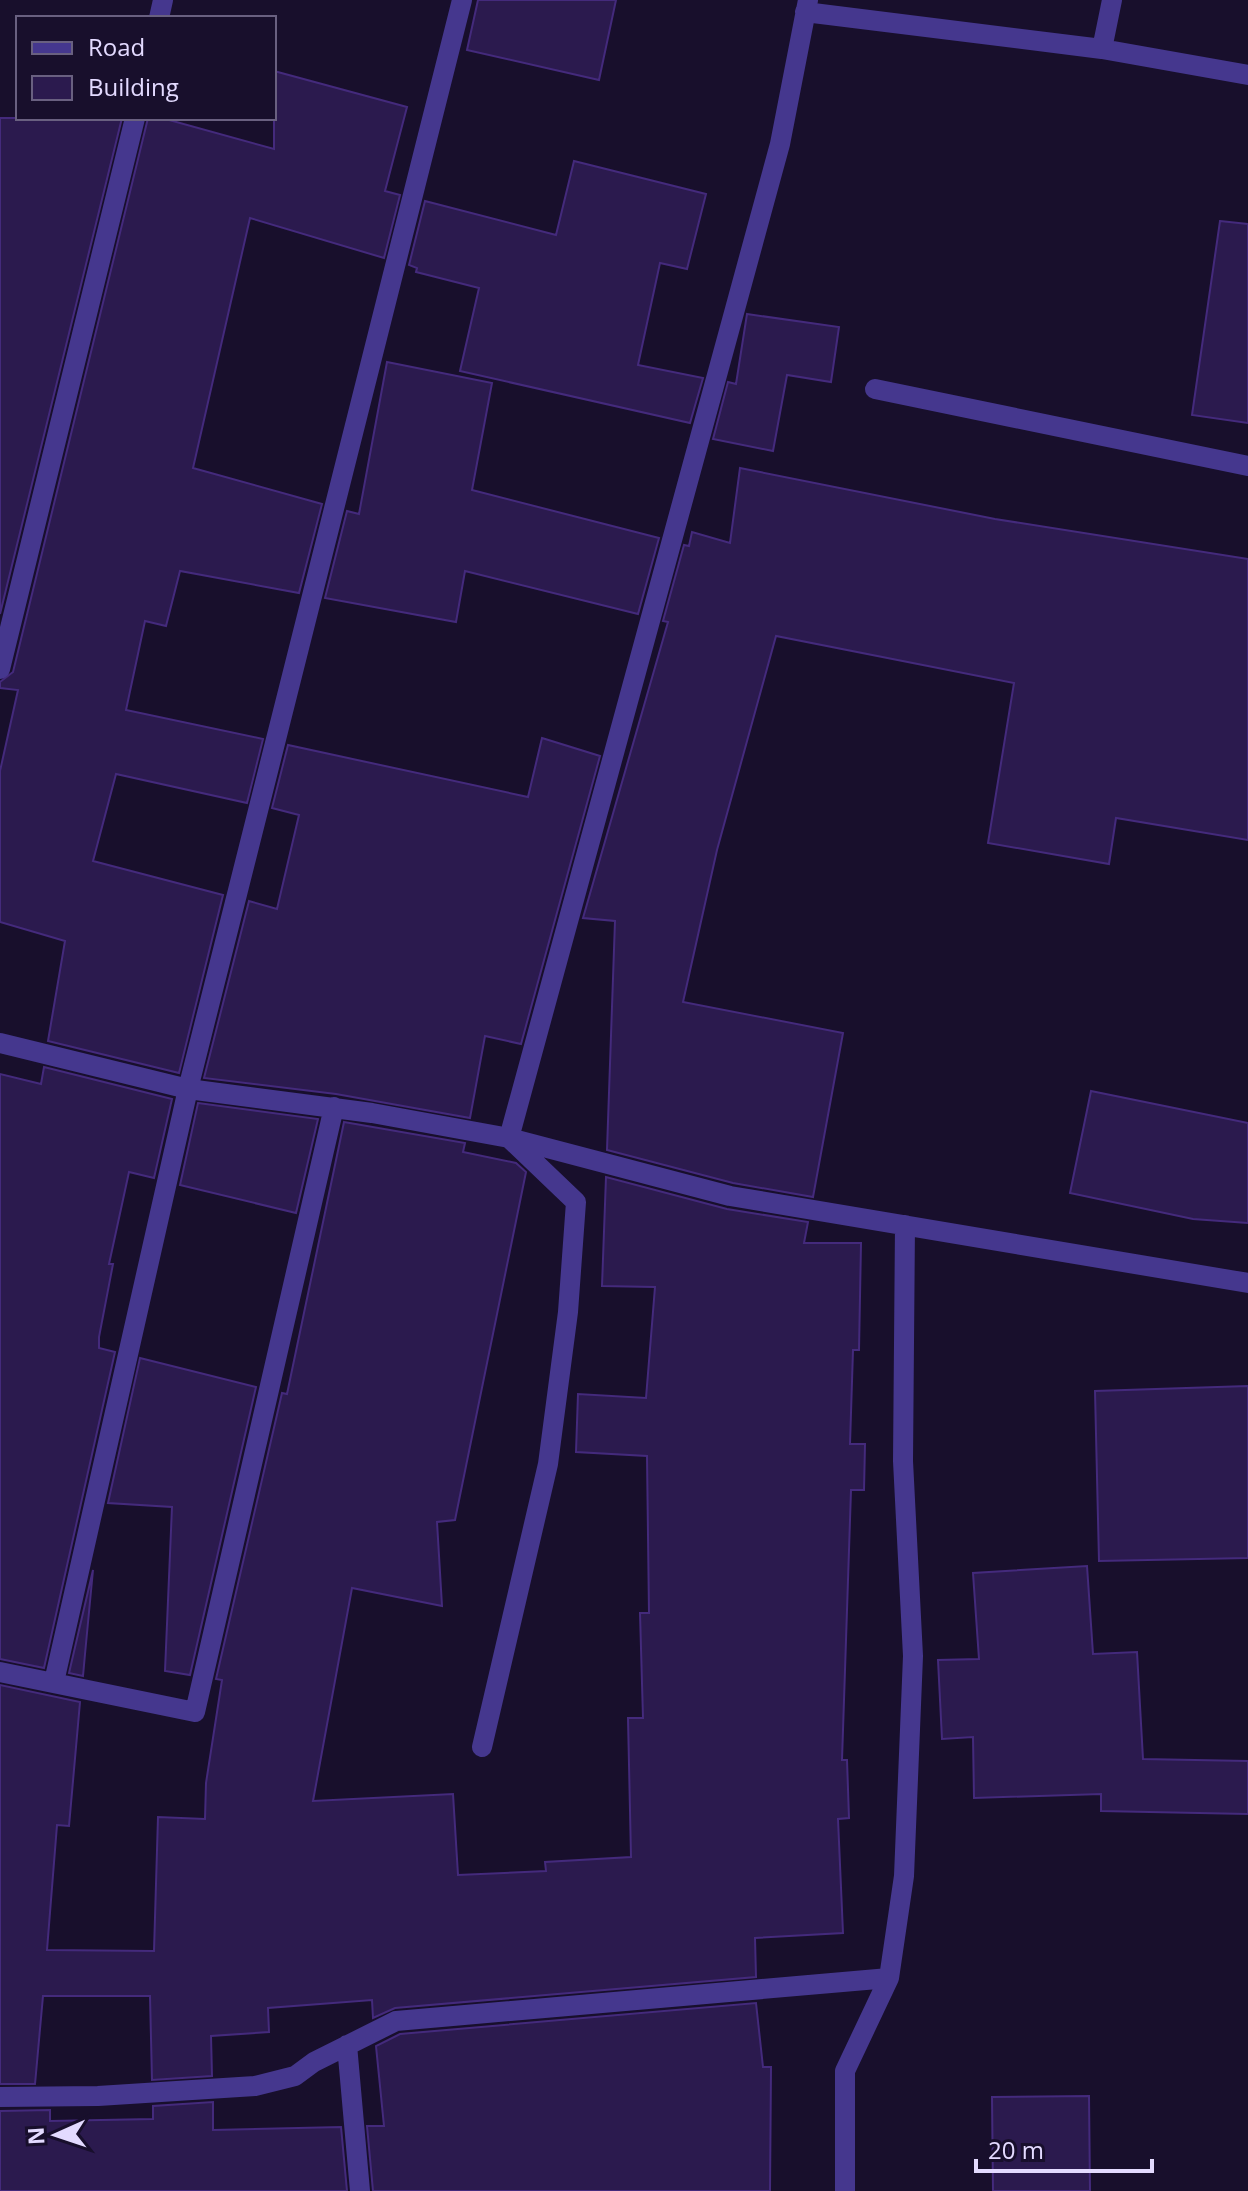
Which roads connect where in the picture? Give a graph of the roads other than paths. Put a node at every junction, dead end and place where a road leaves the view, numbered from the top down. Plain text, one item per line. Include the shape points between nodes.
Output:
1 (462, 0) edge
2 (1112, 0) edge
3 (806, 6) edge
4 (1102, 49) junction
5 (1248, 75) edge
6 (135, 120) edge
7 (875, 389) dead end
8 (1248, 466) edge
9 (0, 669) edge
10 (0, 1043) edge
11 (188, 1089) junction
12 (334, 1107) junction
13 (509, 1138) junction
14 (905, 1225) junction
15 (1248, 1283) edge
16 (0, 1672) edge
17 (54, 1682) junction
18 (482, 1747) dead end
19 (889, 1978) junction
20 (347, 2045) junction
21 (0, 2097) edge
22 (360, 2191) edge
23 (845, 2191) edge

1 - 11 street
2 - 4 street
3 - 4 street
3 - 13 street via 780,144
4 - 5 street
6 - 9 street
7 - 8 street
10 - 11 street
11 - 12 street
11 - 17 street
12 - 13 street
12 - 17 street via 195,1712
13 - 14 street via 730,1196
13 - 18 street via 576,1202 548,1464
14 - 15 street
14 - 19 street via 903,1461 913,1656 904,1876
16 - 17 street
19 - 20 street via 396,2021
19 - 23 street via 845,2071
20 - 21 street via 295,2076 255,2086
20 - 22 street

